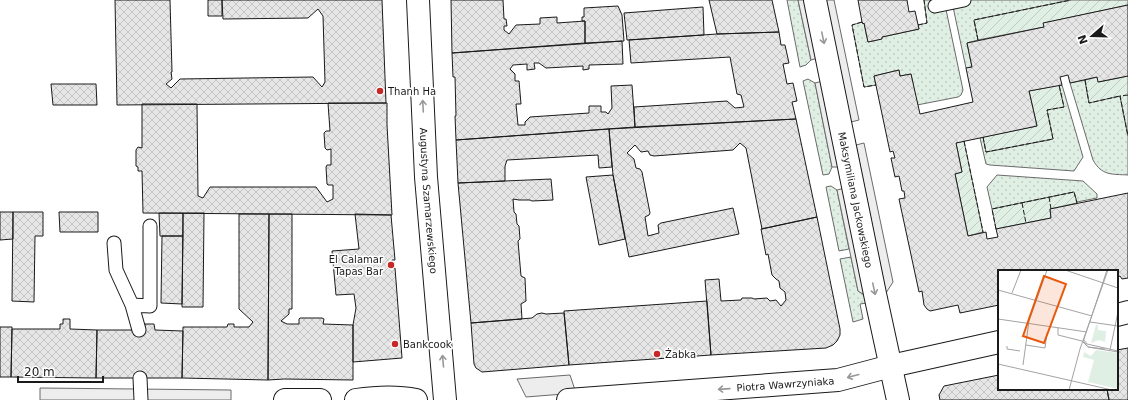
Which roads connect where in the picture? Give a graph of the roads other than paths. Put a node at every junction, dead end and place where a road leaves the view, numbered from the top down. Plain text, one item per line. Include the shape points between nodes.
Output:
1 (418, 0) edge
2 (815, 0) edge
3 (964, 0) edge
4 (934, 6) dead end
5 (150, 226) dead end
6 (114, 243) dead end
7 (132, 305) junction
8 (1128, 312) edge
9 (1118, 315) edge
10 (139, 330) dead end
11 (998, 342) edge
12 (891, 366) junction
13 (140, 378) dead end
14 (141, 400) edge
15 (284, 400) edge
16 (320, 400) edge
17 (356, 400) edge
18 (416, 400) edge
19 (445, 400) edge
20 (568, 400) edge
21 (898, 400) edge

19 -> 1 street, Augustyna Szamarzewskiego via 426,177
2 -> 12 street, Maksymiliana Jackowskiego
3 - 4 lane
5 - 7 lane via 150,306
6 - 7 lane via 116,270
7 - 10 lane
8 - 9 street
11 - 12 street, Piotra Wawrzyniaka
12 -> 20 street, Piotra Wawrzyniaka via 838,380
12 - 21 street, Maksymiliana Jackowskiego
13 - 14 lane
15 - 16 street
17 - 18 street

